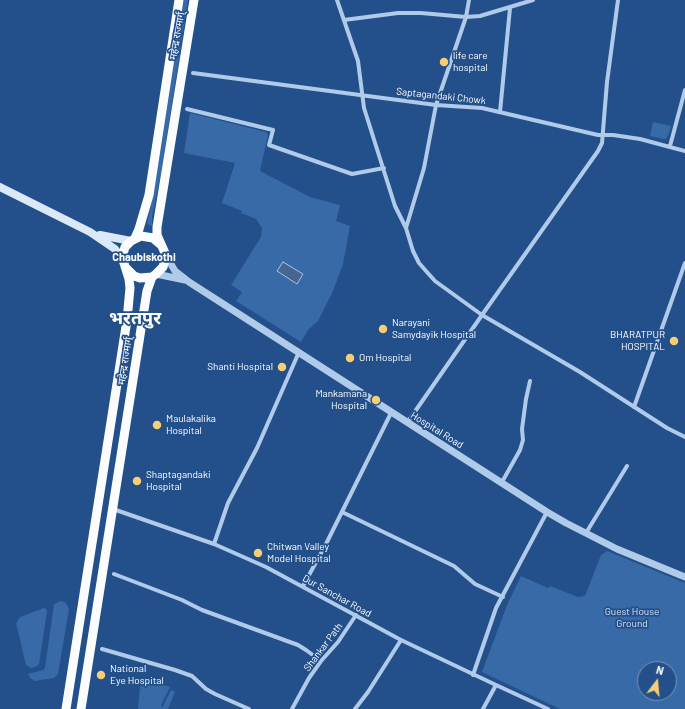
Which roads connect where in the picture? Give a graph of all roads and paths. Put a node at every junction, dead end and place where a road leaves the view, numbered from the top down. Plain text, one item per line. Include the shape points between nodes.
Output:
1 (180, 0) edge
2 (194, 0) edge
3 (337, 0) edge
4 (469, 0) edge
5 (533, 0) edge
6 (618, 0) edge
7 (510, 8) junction
8 (466, 17) junction
9 (344, 20) junction
10 (193, 73) dead end
11 (685, 90) edge
12 (363, 95) junction
13 (436, 105) junction
14 (187, 109) dead end
15 (500, 112) junction
16 (602, 135) junction
17 (670, 146) junction
18 (685, 150) edge
19 (384, 168) junction
20 (0, 187) edge
21 (406, 228) junction
22 (90, 232) junction
23 (133, 239) junction
24 (164, 250) junction
25 (124, 263) junction
26 (685, 263) edge
27 (154, 276) junction
28 (189, 282) junction
29 (482, 315) junction
30 (299, 351) junction
31 (530, 381) dead end
32 (634, 407) junction
33 (392, 413) junction
34 (407, 423) junction
35 (685, 437) edge
36 (627, 466) dead end
37 (502, 482) junction
38 (113, 509) junction
39 (342, 512) junction
40 (547, 512) junction
41 (585, 534) junction
42 (214, 544) junction
43 (114, 574) dead end
44 (685, 577) edge
45 (302, 586) junction
46 (503, 597) junction
47 (356, 616) junction
48 (401, 640) junction
49 (102, 649) dead end
50 (321, 660) junction
51 (473, 674) junction
52 (496, 686) junction
53 (66, 709) edge
54 (81, 709) edge
55 (249, 709) edge
56 (292, 709) edge
57 (355, 709) edge
58 (483, 709) edge
59 (548, 709) edge

1 - 23 highway, महेन्द्र राज्मार्ग् via 148,195 139,229
2 - 24 highway, महेन्द्र राज्मार्ग् via 157,227 157,235
3 - 9 street
4 - 8 street
5 - 7 street
6 - 16 street
7 - 8 street
7 - 15 street
8 - 9 street via 406,13
8 - 13 street
9 - 12 street via 358,61
10 - 12 street, Saptagandaki Chowk
11 - 17 street
12 - 13 street, Saptagandaki Chowk
12 - 19 street via 364,108
13 - 15 street, Saptagandaki Chowk via 482,108
13 - 21 street via 424,168
14 - 19 street via 273,130 269,145 352,174
15 - 16 street, Saptagandaki Chowk
16 - 17 street, Saptagandaki Chowk via 627,137
16 - 29 street via 598,151
17 - 18 street, Saptagandaki Chowk
19 - 21 street via 395,206
20 - 22 main road
21 - 29 street via 419,263 435,281
22 - 23 main road via 107,237
22 - 25 main road via 114,249
23 - 24 highway via 147,236 153,238
23 - 25 highway, महेन्द्र राज्मार्ग् via 125,247
24 - 27 highway, महेन्द्र राज्मार्ग् via 163,267
24 - 28 street, Hospital Road via 175,271
25 - 27 highway via 134,276
25 - 53 highway, महेन्द्र राज्मार्ग् via 130,288 127,320
26 - 32 street
27 - 28 street, Hospital Road
27 - 38 highway, महेन्द्र राज्मार्ग् via 147,291
28 - 30 street, Hospital Road
29 - 32 street
29 - 34 street
30 - 33 street, Hospital Road
30 - 42 street via 257,448 230,498
31 - 37 street via 522,429 523,440 517,457
32 - 35 street
33 - 34 street, Hospital Road
33 - 39 street
34 - 37 street, Hospital Road
36 - 41 street
37 - 40 street, Hospital Road
38 - 42 street, Dur Sanchar Road
38 - 54 highway, महेन्द्र राज्मार्ग्
39 - 45 street
39 - 46 street via 454,566 476,584
40 - 41 street, Hospital Road
40 - 46 street
41 - 44 street, Hospital Road
42 - 45 street, Dur Sanchar Road
43 - 50 street via 298,645
45 - 47 street, Dur Sanchar Road
46 - 51 street via 496,608
47 - 48 street, Dur Sanchar Road
47 - 50 street, Shankar Path via 338,642
48 - 51 street, Dur Sanchar Road
48 - 57 street
49 - 55 street via 192,676 206,689
50 - 56 street, Shankar Path
51 - 52 street, Dur Sanchar Road
52 - 58 street
52 - 59 street, Dur Sanchar Road

